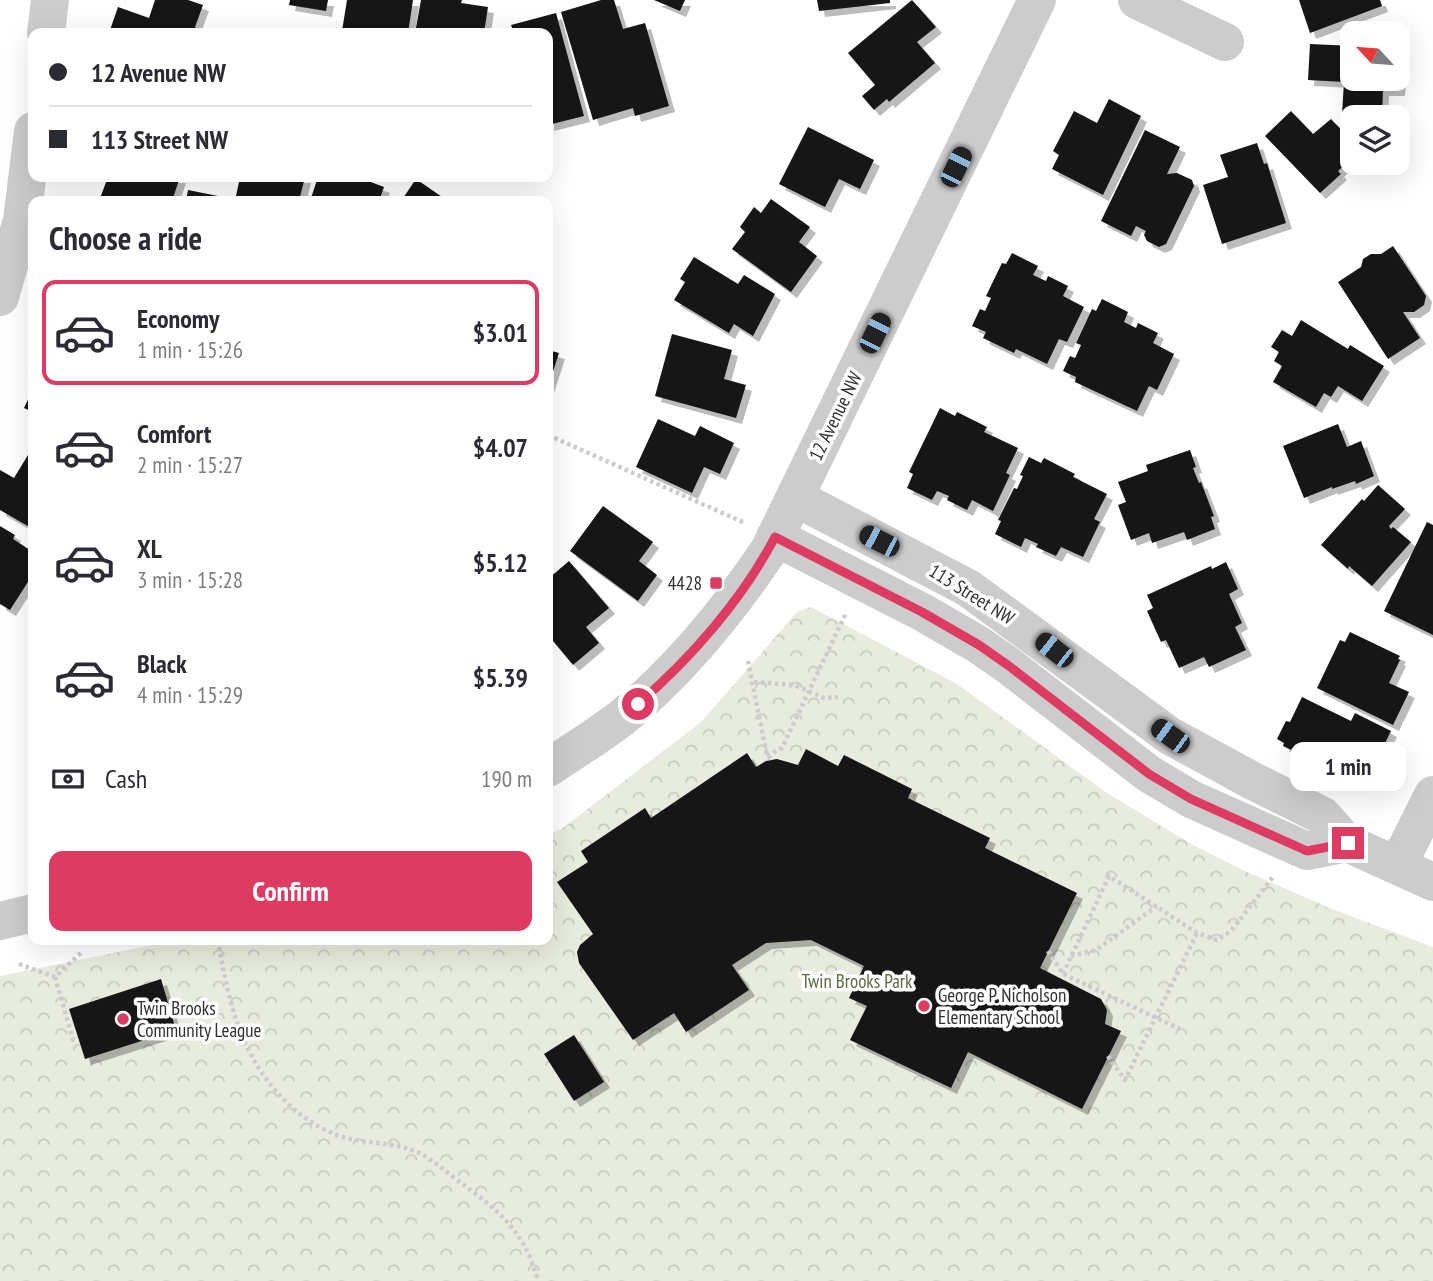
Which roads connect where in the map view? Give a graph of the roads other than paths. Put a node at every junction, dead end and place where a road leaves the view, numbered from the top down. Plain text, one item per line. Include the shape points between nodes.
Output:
1 (50, 0) edge
2 (1037, 0) edge
3 (1138, 0) edge
4 (47, 28) edge
5 (1225, 42) dead end
6 (28, 222) edge
7 (0, 297) edge
8 (796, 498) junction
9 (761, 530) junction
10 (553, 765) edge
11 (1433, 794) edge
12 (1348, 843) junction
13 (1398, 865) junction
14 (1433, 882) edge
15 (28, 914) edge
16 (0, 921) edge

1 - 4 street
2 - 8 street, 12 Avenue NW
3 - 5 street
6 - 7 street
8 - 9 street, 12 Avenue NW
8 - 12 street, 113 Street NW via 968,588 1170,736 1323,816
9 - 10 street, 12 Avenue NW via 745,585 722,616 653,691
9 - 12 street, 113 Street NW via 979,645 1149,774 1191,799 1307,851
11 - 13 street
12 - 13 street, 113 Street NW
13 - 14 street, 113 Street NW
15 - 16 street

